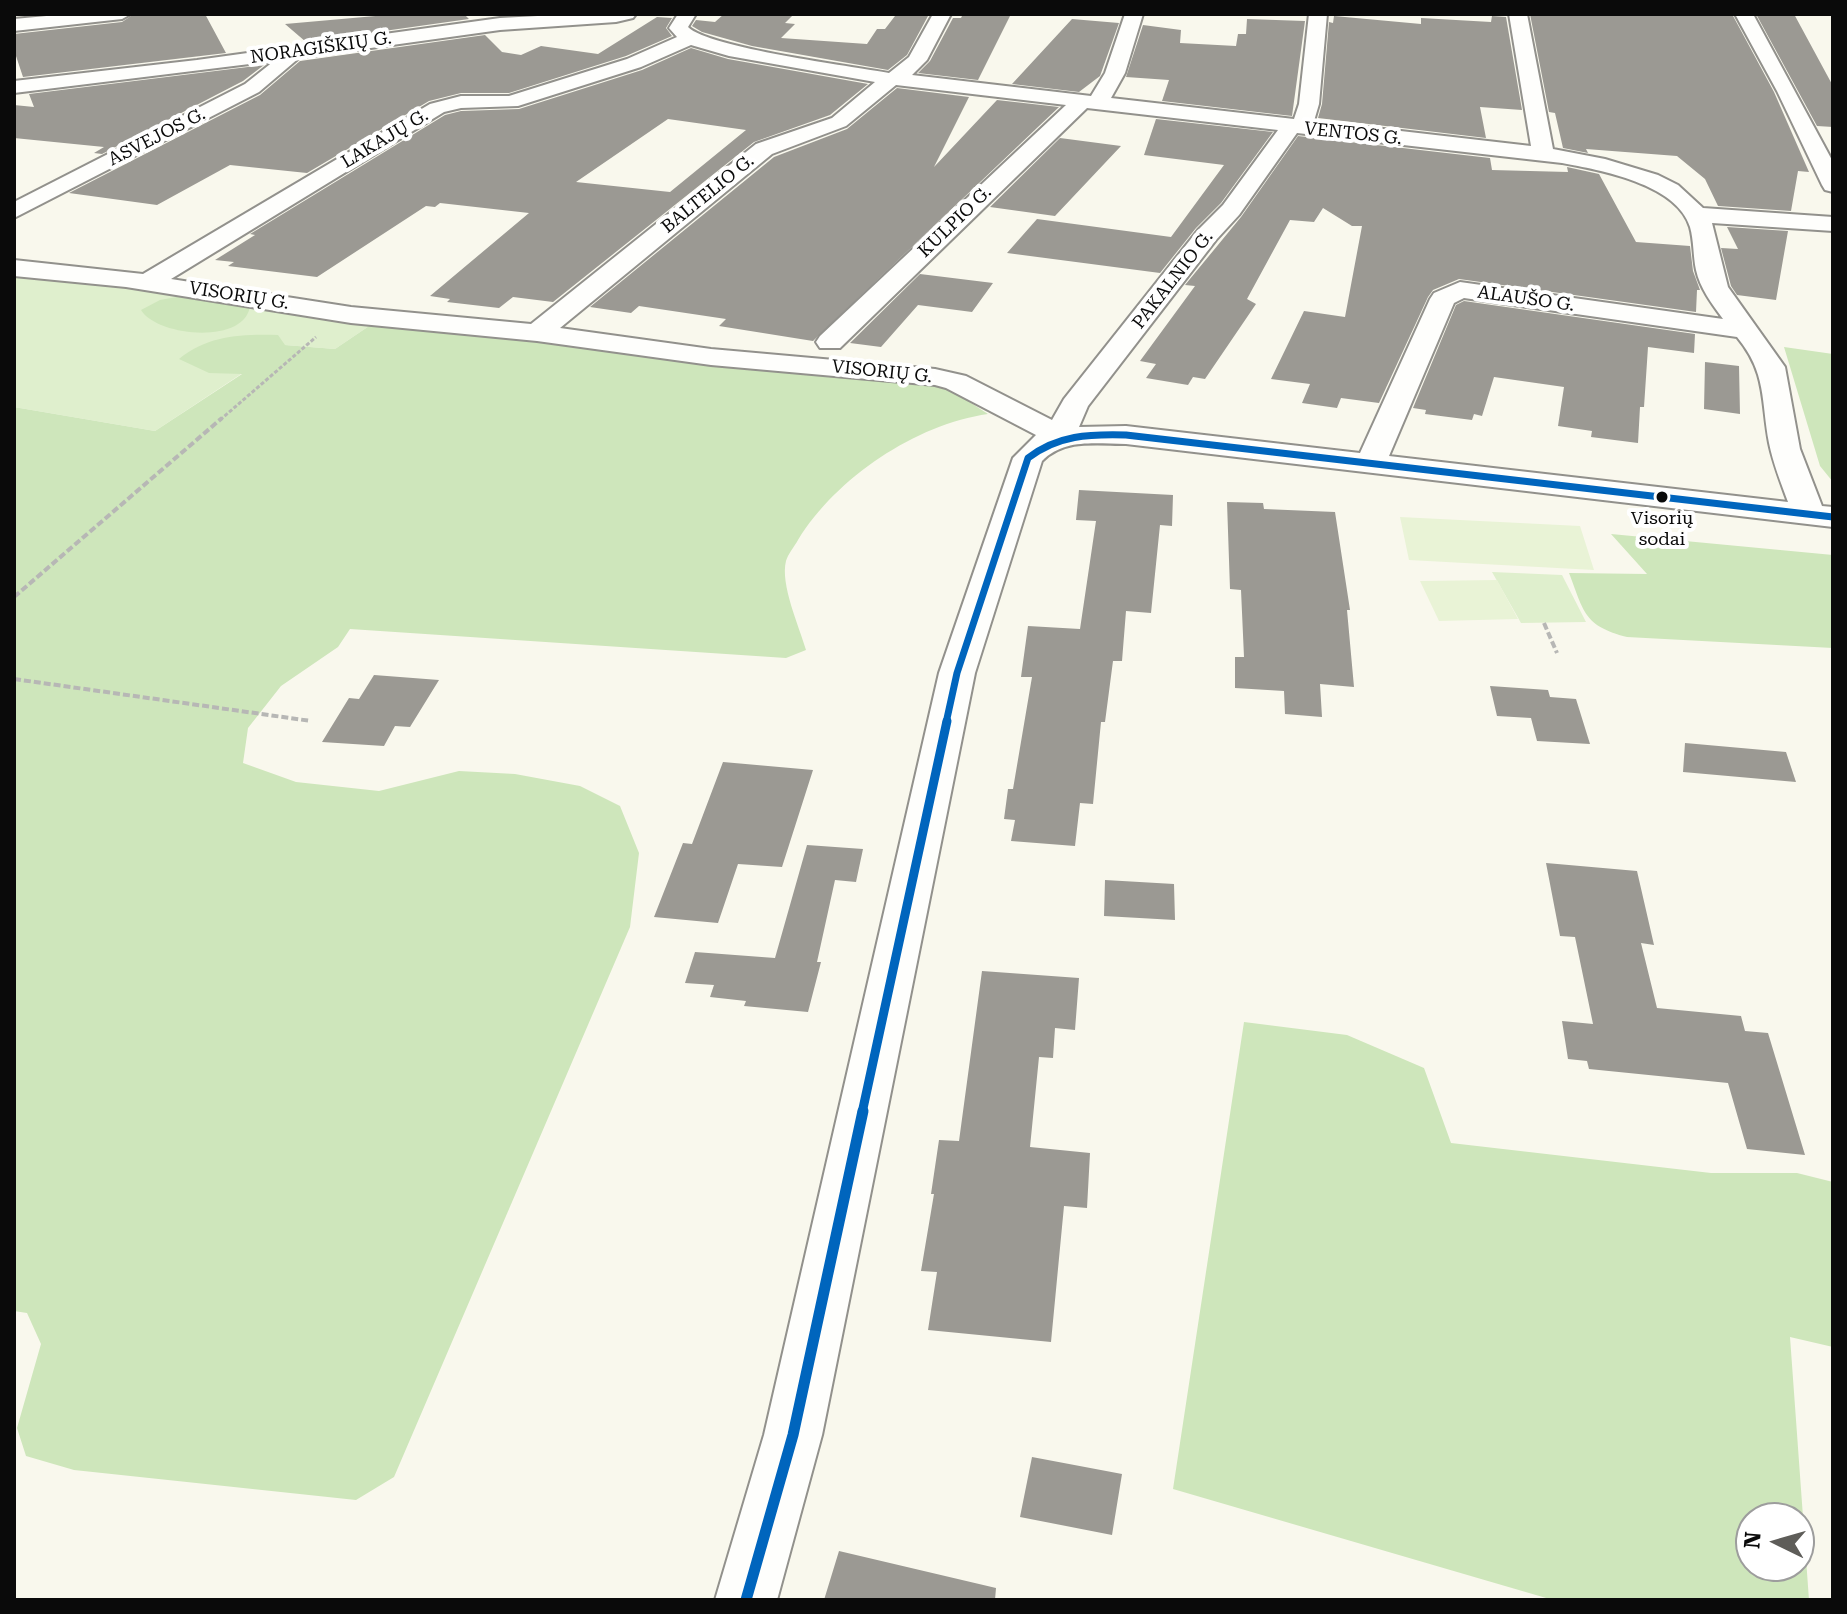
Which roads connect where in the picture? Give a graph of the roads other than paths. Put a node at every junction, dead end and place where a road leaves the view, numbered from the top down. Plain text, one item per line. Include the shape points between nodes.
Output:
1 (122, 14) edge
2 (942, 14) edge
3 (1134, 14) edge
4 (1318, 14) edge
5 (1518, 14) edge
6 (1744, 14) edge
7 (622, 16) edge
8 (14, 25) edge
9 (672, 27) edge
10 (291, 53) junction
11 (892, 79) junction
12 (14, 87) edge
13 (1087, 104) junction
14 (1297, 128) junction
15 (1543, 154) junction
16 (1833, 185) edge
17 (14, 211) edge
18 (1697, 215) junction
19 (1833, 224) edge
20 (14, 268) edge
21 (148, 282) junction
22 (1743, 330) junction
23 (537, 333) junction
24 (830, 342) dead end
25 (1060, 436) junction
26 (1370, 465) junction
27 (1821, 516) edge
28 (746, 1600) edge

1 - 8 street
2 - 11 street, BALTELIO G. via 917,60
3 - 13 street, KULPIO G. via 1106,94
4 - 14 street via 1309,104
5 - 15 street
6 - 16 street
7 - 9 street, VENTOS G.
7 - 10 street, NORAGIŠKIŲ G. via 523,21
9 - 11 street, VENTOS G. via 763,57
9 - 21 street, LAKAJŲ G. via 634,63 511,102 461,102 437,108
10 - 12 street, NORAGIŠKIŲ G.
10 - 17 street, ASVEJOS G. via 252,88
11 - 13 street, VENTOS G.
11 - 23 street, BALTELIO G. via 839,122 764,149
13 - 14 street, VENTOS G.
13 - 24 street, KULPIO G.
14 - 15 street, VENTOS G.
14 - 25 street, PAKALNIO G. via 1074,405
15 - 18 street, VENTOS G. via 1650,180 1681,198
18 - 19 street
18 - 22 street via 1713,284
20 - 21 street, VISORIŲ G.
21 - 23 street, VISORIŲ G. via 351,315
22 - 26 street, ALAUŠO G. via 1460,290 1443,299
22 - 27 street via 1773,372 1784,442
23 - 25 street, VISORIŲ G. via 711,357 935,377 956,382
25 - 26 street, VISORIŲ G. via 1126,435
25 - 28 street via 1028,458 957,673 793,1435
26 - 27 street, VISORIŲ G.

